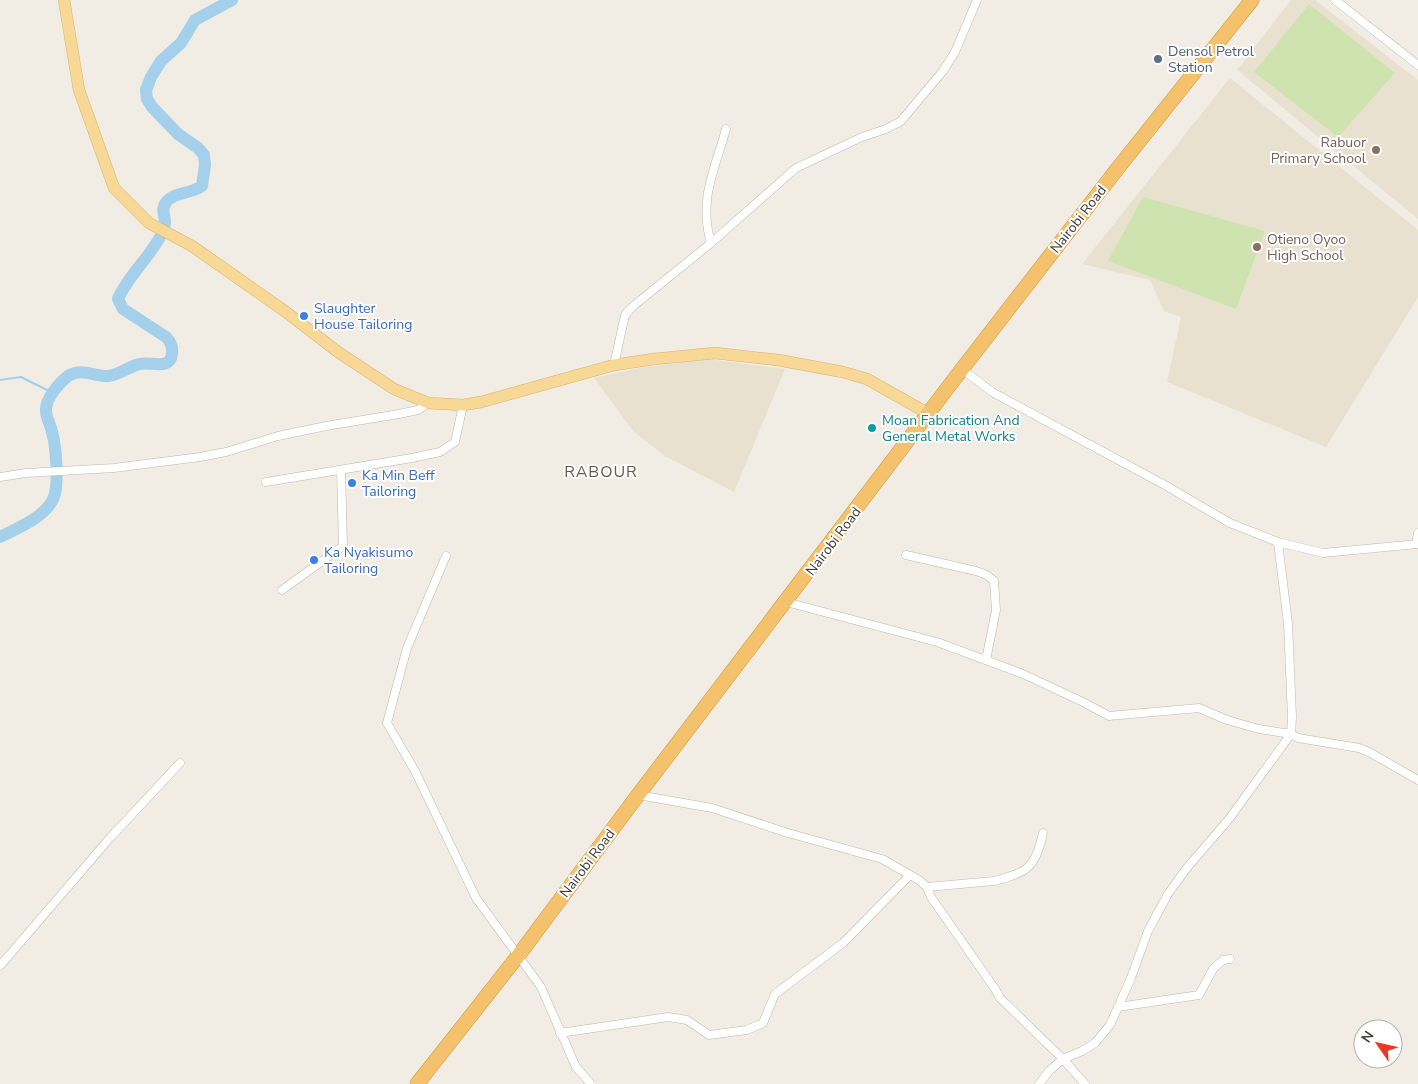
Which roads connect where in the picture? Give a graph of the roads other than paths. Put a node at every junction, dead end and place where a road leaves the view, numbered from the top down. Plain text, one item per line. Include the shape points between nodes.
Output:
1 (64, 0) edge
2 (977, 0) edge
3 (1252, 0) edge
4 (1335, 0) edge
5 (1418, 64) edge
6 (726, 129) dead end
7 (711, 243) junction
8 (614, 366) junction
9 (962, 369) junction
10 (428, 403) junction
11 (463, 405) junction
12 (929, 414) junction
13 (341, 470) junction
14 (0, 477) edge
15 (266, 482) dead end
16 (1418, 533) edge
17 (1278, 542) junction
18 (1417, 544) edge
19 (906, 555) dead end
20 (446, 556) dead end
21 (282, 590) dead end
22 (786, 602) junction
23 (986, 660) junction
24 (1292, 734) junction
25 (180, 763) dead end
26 (1418, 780) edge
27 (638, 795) junction
28 (1043, 833) dead end
29 (909, 876) junction
30 (927, 887) junction
31 (518, 956) junction
32 (1230, 959) dead end
33 (0, 966) edge
34 (1118, 1007) junction
35 (560, 1033) junction
36 (1063, 1059) junction
37 (417, 1084) edge
38 (591, 1084) edge
39 (1039, 1084) edge
40 (1085, 1084) edge

1 - 10 main road via 79,90 114,188 149,223 192,246 394,389
2 - 7 street via 956,52 901,121 796,168
3 - 9 highway, Nairobi Road
4 - 5 street
6 - 7 street via 709,185 706,226
7 - 8 street via 625,315
8 - 11 main road
8 - 12 main road via 715,353 778,360 867,379
9 - 12 highway, Nairobi Road
9 - 17 street via 992,392 1230,524
10 - 11 main road
10 - 14 street via 418,410 278,436 200,457
11 - 13 street via 455,442 440,452
12 - 22 highway, Nairobi Road
13 - 15 street
13 - 21 street via 343,546
16 - 18 street
17 - 18 street via 1323,554
17 - 24 street via 1288,624
19 - 23 street via 976,570 994,581 996,610
20 - 31 street via 407,648 387,723 415,771 476,898
22 - 23 street via 937,642
22 - 27 highway, Nairobi Road
23 - 24 street via 1109,716 1199,708 1258,729
24 - 26 street via 1298,738 1359,748
24 - 34 street via 1168,894 1148,931
25 - 33 street via 109,839
27 - 29 street via 712,808 882,860
27 - 31 highway, Nairobi Road
28 - 30 street via 1041,846 1028,868 1002,879
29 - 30 street
29 - 35 street via 843,943 775,994 763,1022 747,1030 709,1035 687,1020 668,1017
30 - 36 street via 1000,998
31 - 35 street via 541,987
31 - 37 highway, Nairobi Road
32 - 34 street via 1223,960 1213,969 1200,995
34 - 36 street via 1110,1025 1095,1043
35 - 38 street via 576,1067
36 - 39 street
36 - 40 street

